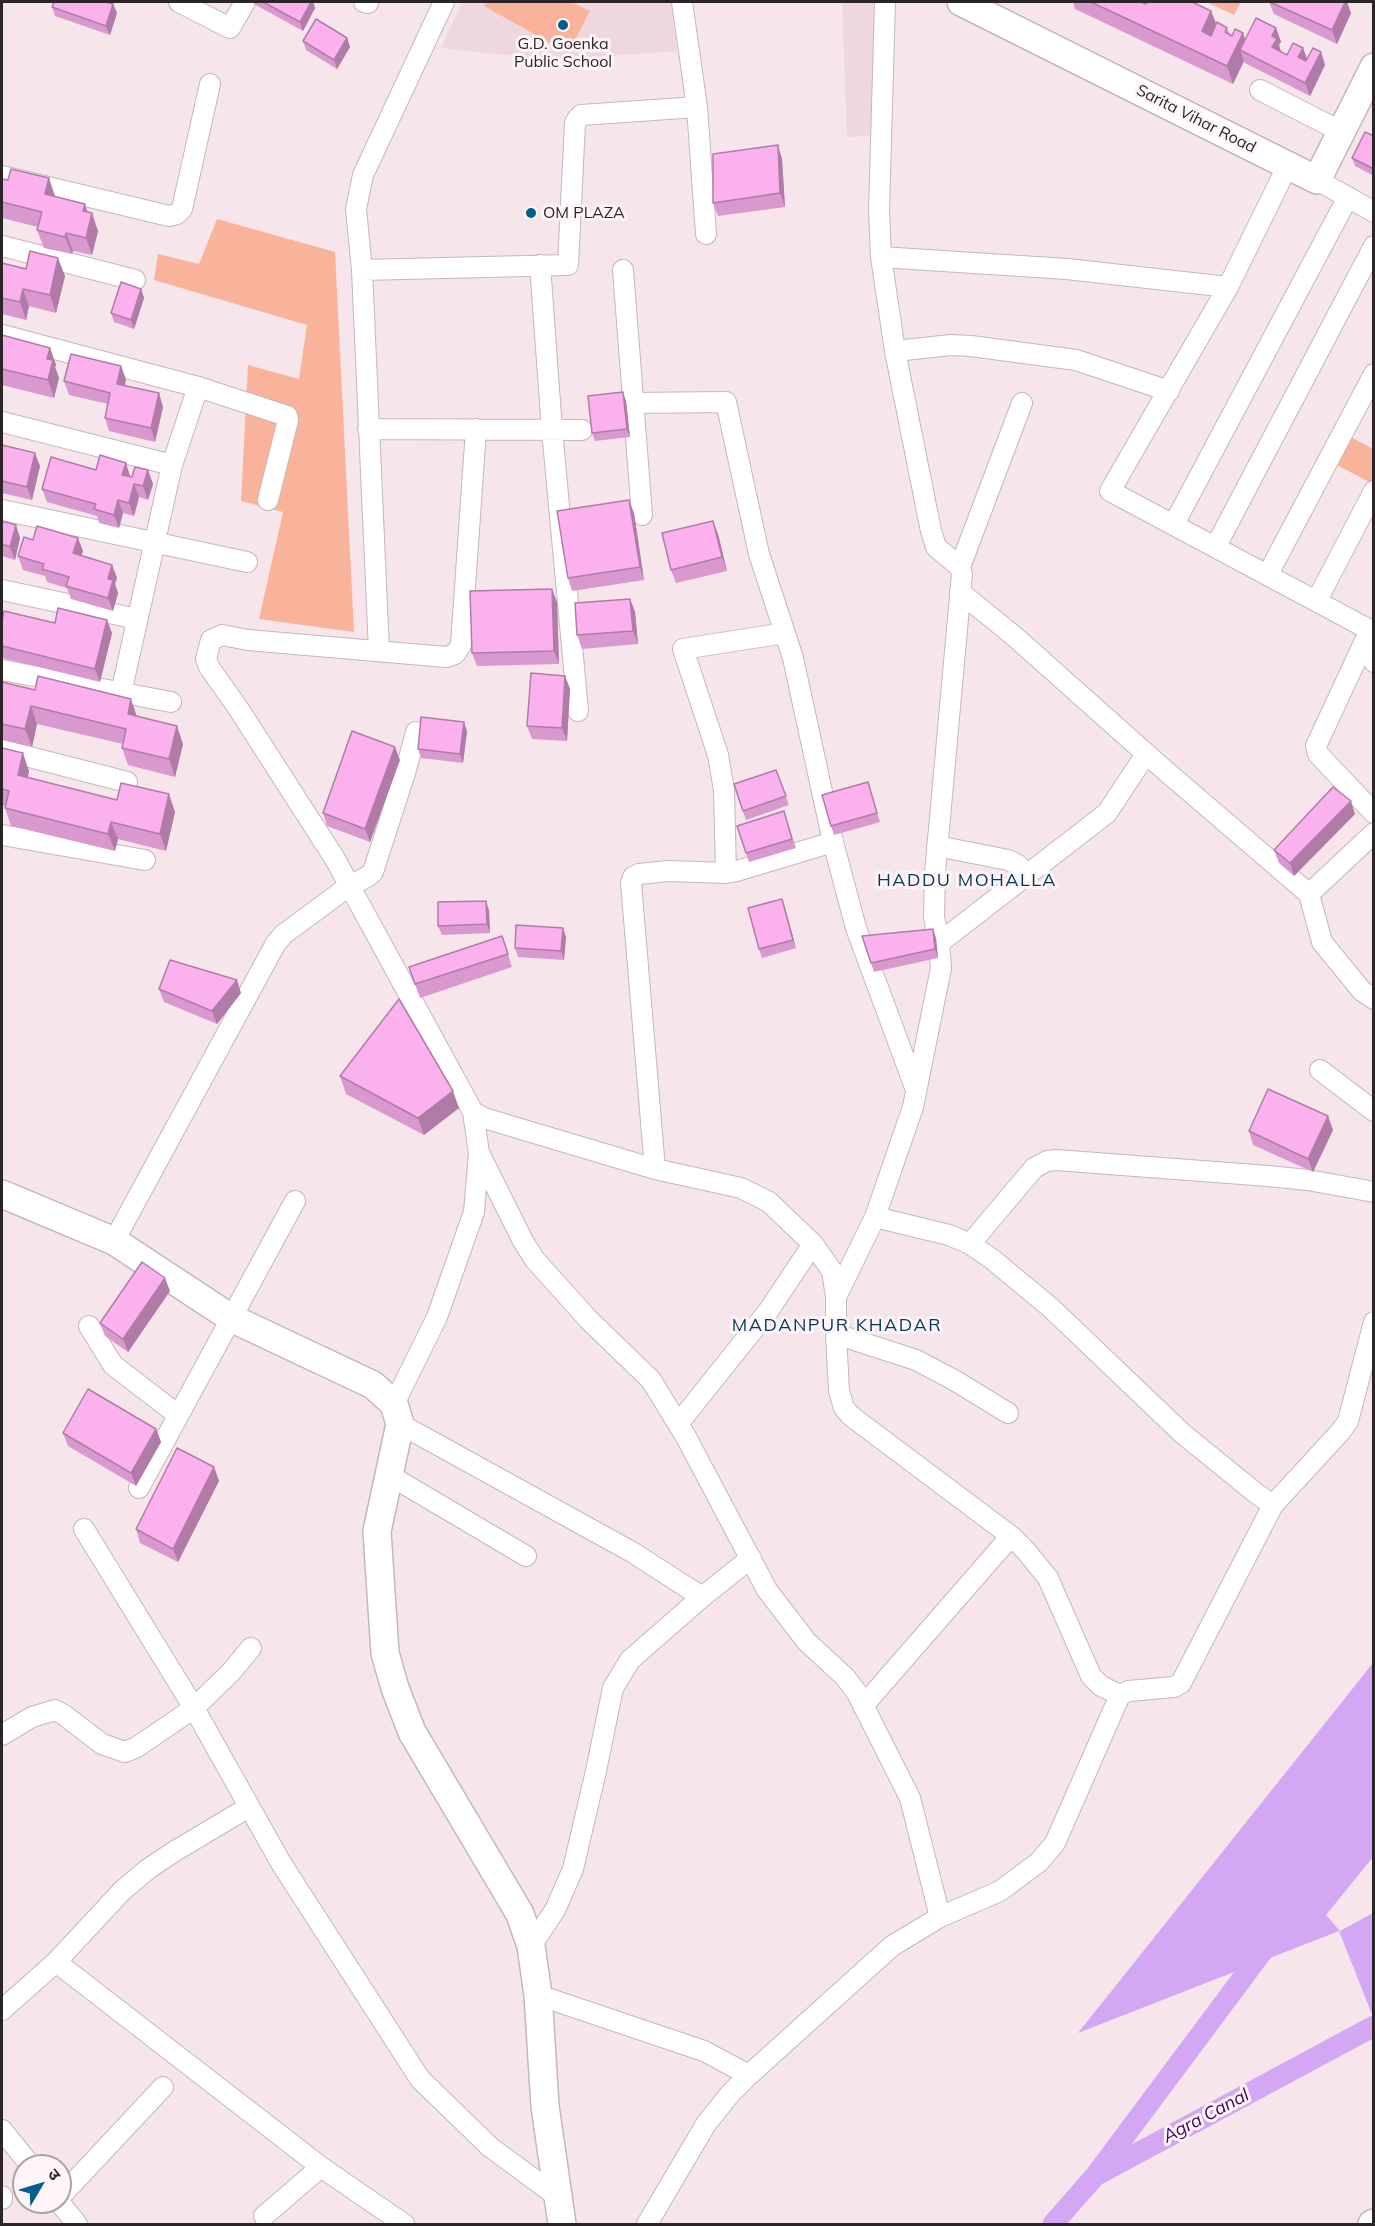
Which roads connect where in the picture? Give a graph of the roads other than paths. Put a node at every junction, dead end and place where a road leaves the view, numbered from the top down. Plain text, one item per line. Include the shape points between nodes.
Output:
1 (179, 2) edge
2 (245, 2) edge
3 (444, 2) edge
4 (682, 2) edge
5 (885, 2) edge
6 (961, 2) edge
7 (1374, 67) edge
8 (210, 84) dead end
9 (1260, 90) dead end
10 (697, 107) junction
11 (1342, 132) junction
12 (1288, 165) junction
13 (2, 176) edge
14 (1317, 180) junction
15 (1348, 197) junction
16 (1374, 212) edge
17 (706, 234) dead end
18 (2, 246) edge
19 (1374, 246) edge
20 (881, 257) junction
21 (540, 266) junction
22 (362, 270) junction
23 (623, 270) dead end
24 (135, 280) dead end
25 (1228, 287) junction
26 (2, 335) edge
27 (895, 351) junction
28 (1374, 374) edge
29 (198, 387) junction
30 (1169, 391) junction
31 (632, 403) junction
32 (1022, 403) dead end
33 (2, 422) edge
34 (368, 429) junction
35 (476, 429) junction
36 (552, 430) junction
37 (582, 430) dead end
38 (172, 465) junction
39 (1374, 491) edge
40 (268, 500) dead end
41 (2, 510) edge
42 (642, 515) dead end
43 (1174, 524) junction
44 (153, 542) junction
45 (1216, 546) junction
46 (247, 562) dead end
47 (960, 567) junction
48 (1268, 574) junction
49 (2, 590) edge
50 (960, 592) junction
51 (1317, 600) junction
52 (137, 619) junction
53 (1372, 626) edge
54 (785, 633) junction
55 (379, 651) junction
56 (1374, 662) edge
57 (2, 670) edge
58 (121, 693) junction
59 (171, 702) dead end
60 (578, 711) dead end
61 (416, 732) dead end
62 (2, 750) edge
63 (1146, 754) junction
64 (127, 783) edge
65 (1374, 813) edge
66 (1374, 833) edge
67 (2, 835) edge
68 (833, 842) junction
69 (937, 846) junction
70 (145, 860) dead end
71 (726, 873) junction
72 (1026, 876) junction
73 (349, 886) junction
74 (1309, 894) junction
75 (939, 943) junction
76 (1374, 999) edge
77 (1320, 1070) dead end
78 (917, 1093) junction
79 (1374, 1111) edge
80 (473, 1112) junction
81 (479, 1153) junction
82 (655, 1168) junction
83 (1374, 1192) edge
84 (2, 1194) edge
85 (295, 1200) dead end
86 (875, 1217) junction
87 (114, 1241) junction
88 (813, 1244) junction
89 (970, 1244) junction
90 (836, 1297) junction
91 (231, 1318) junction
92 (1374, 1322) edge
93 (89, 1326) dead end
94 (836, 1334) junction
95 (1008, 1413) dead end
96 (397, 1414) junction
97 (178, 1415) junction
98 (678, 1424) junction
99 (389, 1475) junction
100 (139, 1488) dead end
101 (1273, 1505) junction
102 (84, 1529) dead end
103 (1011, 1536) junction
104 (526, 1556) dead end
105 (751, 1558) junction
106 (702, 1597) junction
107 (251, 1648) dead end
108 (1120, 1695) junction
109 (864, 1706) junction
110 (194, 1708) junction
111 (2, 1735) edge
112 (249, 1808) junction
113 (940, 1917) junction
114 (531, 1946) junction
115 (56, 1962) junction
116 (538, 1995) junction
117 (2, 2010) edge
118 (749, 2075) junction
119 (163, 2087) dead end
120 (2, 2130) edge
121 (21, 2154) edge
122 (321, 2167) junction
123 (72, 2185) edge
124 (558, 2197) junction
125 (264, 2216) dead end
126 (404, 2224) edge
127 (562, 2224) edge
128 (647, 2224) edge

1 - 2 street via 230,28
3 - 22 street via 363,175 356,209
4 - 10 street
5 - 20 street
6 - 12 street, Sarita Vihar Road
7 - 11 street
8 - 13 street via 182,209 177,214 169,216
9 - 11 street
10 - 17 street
10 - 21 street via 578,118 568,265
11 - 14 street
12 - 14 street, Sarita Vihar Road
12 - 25 street
14 - 15 street
15 - 16 street
15 - 43 street
18 - 24 street
19 - 45 street
20 - 25 street via 1067,269
20 - 27 street
21 - 22 street
21 - 36 street
22 - 34 street
23 - 31 street
25 - 30 street
26 - 29 street
27 - 30 street via 951,345 1076,360
27 - 47 street via 931,531 936,547
28 - 48 street
29 - 38 street
29 - 40 street via 287,416
30 - 43 street via 1110,491
31 - 42 street
31 - 54 street via 726,402 759,554
32 - 47 street
33 - 38 street
34 - 35 street
34 - 55 street
35 - 36 street
35 - 55 street via 461,645 455,654 446,657
36 - 37 street
36 - 60 street
38 - 44 street
39 - 51 street
41 - 44 street
43 - 45 street
44 - 46 street
44 - 52 street
45 - 48 street
47 - 50 street
48 - 51 street
49 - 52 street
50 - 63 street
50 - 69 street
51 - 53 street
52 - 58 street
53 - 56 street
53 - 65 street via 1316,746 1318,754
54 - 68 street
54 - 71 street via 683,649 718,755 724,790
55 - 73 street via 222,635 212,640 206,659
57 - 58 street
58 - 59 street
61 - 73 street via 373,872
62 - 64 street
63 - 72 street via 1107,813
63 - 74 street
66 - 74 street
67 - 70 street
68 - 71 street
68 - 78 street via 866,957
69 - 72 street via 1008,860
69 - 75 street via 934,917
71 - 82 street via 639,874 631,883
72 - 75 street
73 - 80 street
73 - 87 street via 276,943
74 - 76 street via 1322,942 1362,991
75 - 78 street via 940,968
77 - 79 street
78 - 86 street
80 - 81 street
80 - 82 street
81 - 96 street via 474,1212 466,1239
81 - 98 street via 535,1260 651,1380
82 - 88 street via 757,1194
83 - 89 street via 1268,1176 1047,1161 1034,1168
84 - 87 street
85 - 91 street
86 - 89 street
86 - 90 street
87 - 91 street
88 - 90 street via 832,1271
88 - 98 street via 769,1310
89 - 101 street via 1051,1308 1183,1434
90 - 94 street
91 - 96 street via 373,1385
91 - 97 street
92 - 101 street via 1348,1421
93 - 97 street via 113,1365
94 - 95 street via 916,1360
94 - 103 street via 839,1391 844,1408
96 - 99 street
96 - 106 street
97 - 100 street
98 - 105 street
99 - 104 street
99 - 114 street via 376,1531 385,1653 390,1671 412,1732 520,1914
101 - 108 street via 1181,1683
102 - 110 street
103 - 108 street via 1048,1578 1091,1676
103 - 109 street
105 - 106 street
105 - 109 street via 767,1590 800,1634 845,1677
106 - 114 street via 630,1660 613,1688 573,1869 555,1910
107 - 110 street
108 - 113 street via 1055,1844 1039,1862 1000,1891
109 - 113 street via 910,1797
110 - 111 street via 125,1752 102,1744 55,1710 32,1717
110 - 112 street
112 - 115 street via 148,1869 122,1891
112 - 124 street via 420,2079 490,2147
113 - 118 street via 892,1946
114 - 116 street
115 - 117 street
115 - 122 street
116 - 118 street via 705,2051
116 - 124 street via 544,2106
118 - 128 street via 706,2124
119 - 123 street
120 - 121 street
122 - 125 street
122 - 126 street
124 - 127 street

